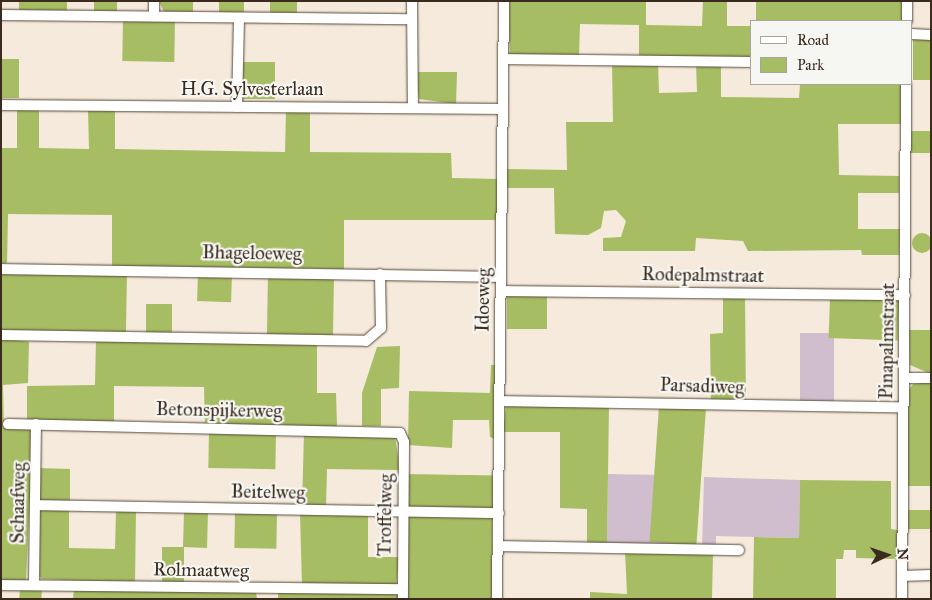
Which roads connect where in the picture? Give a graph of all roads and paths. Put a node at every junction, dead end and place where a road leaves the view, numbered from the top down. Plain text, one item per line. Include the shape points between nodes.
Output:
1 (154, 1) edge
2 (412, 1) edge
3 (504, 1) edge
4 (907, 1) edge
5 (1, 15) edge
6 (154, 16) junction
7 (239, 18) junction
8 (412, 19) junction
9 (906, 20) edge
10 (912, 34) edge
11 (931, 34) edge
12 (503, 59) junction
13 (750, 62) edge
14 (906, 85) edge
15 (1, 105) edge
16 (237, 107) junction
17 (413, 108) junction
18 (502, 109) junction
19 (1, 268) edge
20 (380, 274) junction
21 (501, 277) junction
22 (501, 291) junction
23 (905, 295) junction
24 (1, 335) edge
25 (904, 378) junction
26 (931, 378) edge
27 (500, 401) junction
28 (904, 407) junction
29 (8, 424) dead end
30 (36, 424) junction
31 (400, 433) joint
32 (35, 505) junction
33 (402, 512) junction
34 (499, 513) junction
35 (499, 546) junction
36 (739, 550) dead end
37 (931, 575) edge
38 (902, 576) junction
39 (34, 584) junction
40 (1, 585) edge
41 (402, 594) edge
42 (496, 599) edge
43 (902, 599) edge

1 - 6 street
2 - 8 street
3 - 12 street, Idoeweg
4 - 9 street
5 - 6 street
6 - 7 street
7 - 8 street
7 - 16 street
8 - 17 street
10 - 11 street
12 - 13 street
12 - 18 street, Idoeweg
14 - 23 street, Pinapalmstraat
15 - 16 street, H.G. Sylvesterlaan
16 - 17 street, H.G. Sylvesterlaan
17 - 18 street, H.G. Sylvesterlaan
18 - 21 street, Idoeweg
19 - 20 street, Bhageloeweg
20 - 21 street, Bhageloeweg
20 - 24 street via 381,328 366,341
21 - 22 street, Idoeweg
22 - 23 street, Rodepalmstraat
22 - 27 street, Idoeweg
23 - 25 street, Pinapalmstraat
25 - 26 street
25 - 28 street, Pinapalmstraat
27 - 28 street, Parsadiweg
27 - 34 street, Idoeweg
28 - 38 street, Pinapalmstraat
29 - 30 street, Betonspijkerweg
30 - 31 street, Betonspijkerweg
30 - 32 street, Schaafweg
31 - 33 street, Troffelweg via 404,442
32 - 33 street, Beitelweg
32 - 39 street, Schaafweg
33 - 34 street, Beitelweg
33 - 41 street, Troffelweg
34 - 35 street, Idoeweg
35 - 36 street
35 - 42 street, Idoeweg
37 - 38 street
38 - 43 street, Pinapalmstraat
39 - 40 street, Rolmaatweg
39 - 41 street, Rolmaatweg

